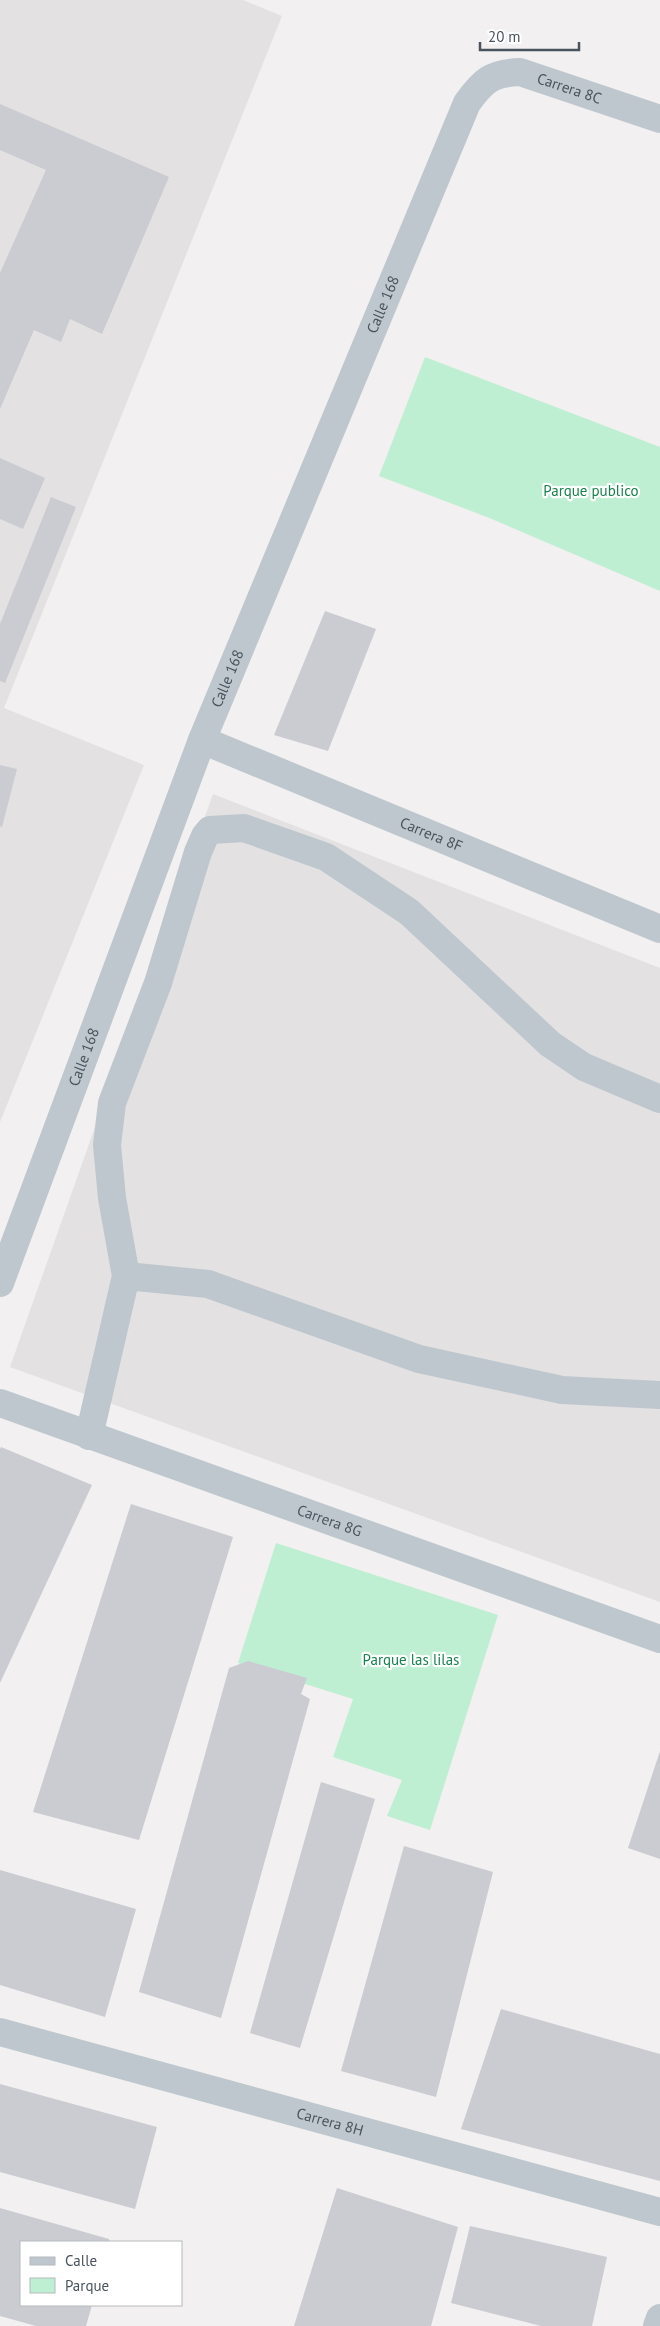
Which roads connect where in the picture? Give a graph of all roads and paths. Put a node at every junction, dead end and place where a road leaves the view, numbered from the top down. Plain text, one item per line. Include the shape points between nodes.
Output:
1 (480, 84) joint
2 (660, 119) edge
3 (202, 740) junction
4 (660, 929) edge
5 (660, 1099) edge
6 (126, 1276) junction
7 (0, 1283) edge
8 (660, 1395) edge
9 (0, 1404) edge
10 (89, 1436) junction
11 (660, 1639) edge
12 (0, 2032) edge
13 (660, 2212) edge
14 (660, 2318) edge
15 (657, 2326) edge

1 - 2 street, Carrera 8C via 496,75 520,72
1 - 3 street, Calle 168 via 466,103 455,128
3 - 4 street, Carrera 8F
3 - 7 street, Calle 168
5 - 6 street via 584,1067 550,1044 409,912 326,857 244,828 210,830 198,852 158,983 112,1103 107,1145 112,1198
6 - 8 street via 208,1284 429,1361 562,1390
6 - 10 street
9 - 10 street, Carrera 8G
10 - 11 street, Carrera 8G
12 - 13 street, Carrera 8H
14 - 15 street

